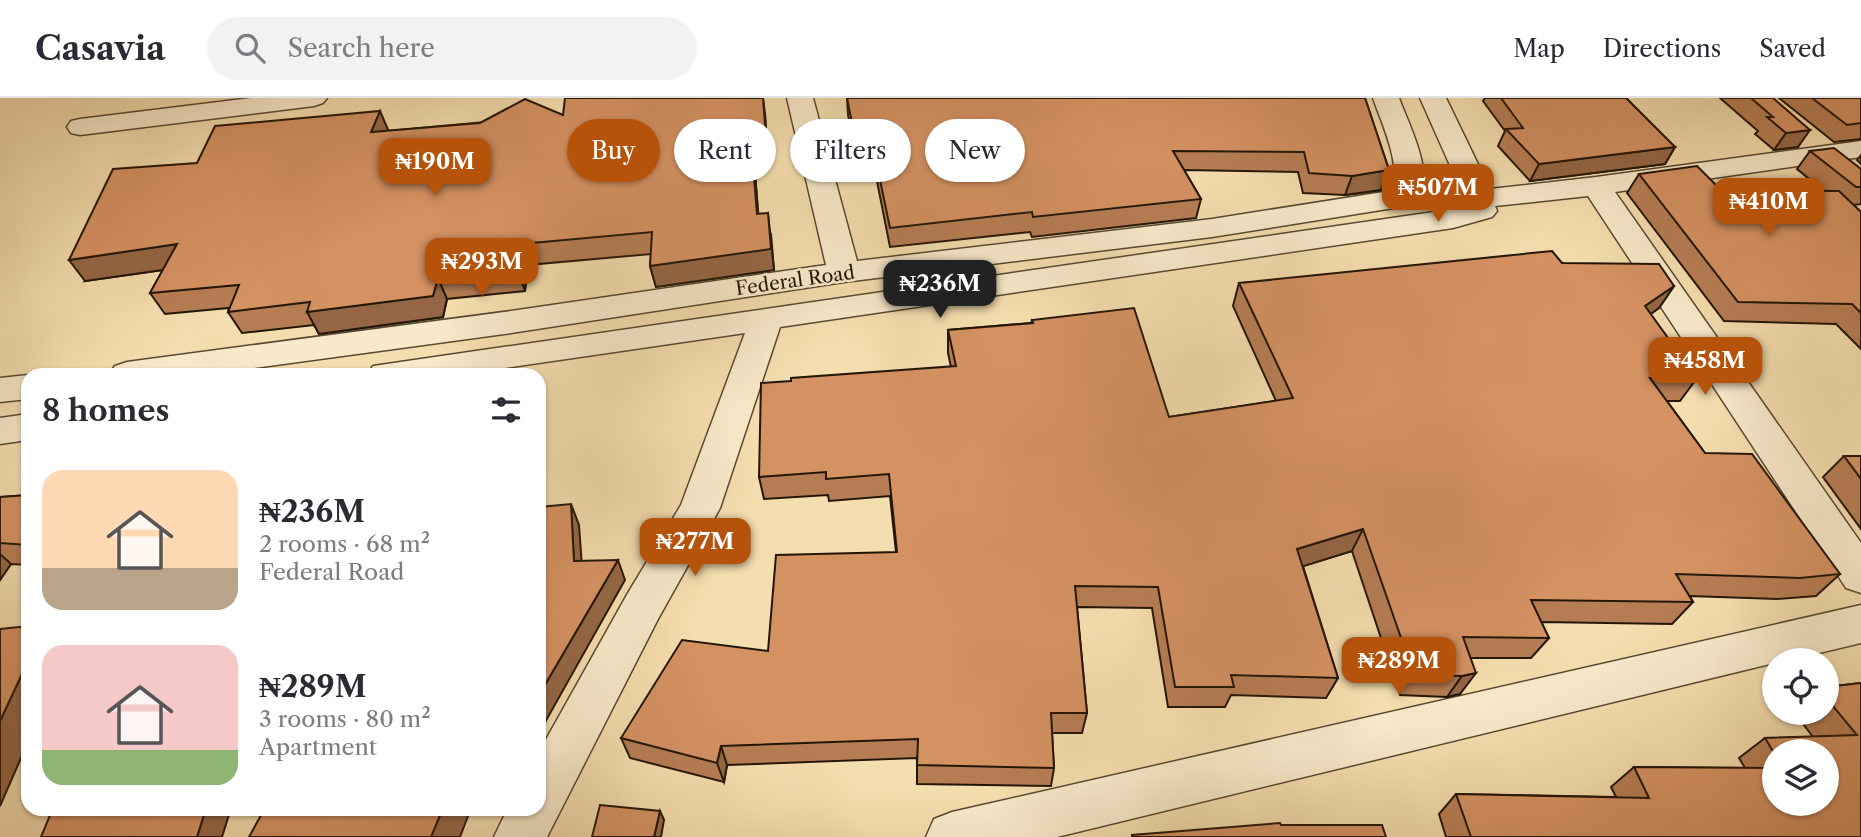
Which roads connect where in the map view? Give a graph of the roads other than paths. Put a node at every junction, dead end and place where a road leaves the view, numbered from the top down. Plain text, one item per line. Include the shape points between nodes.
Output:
1 (314, 98) edge
2 (800, 98) edge
3 (1386, 98) edge
4 (1433, 98) edge
5 (80, 127) dead end
6 (1799, 130) edge
7 (1828, 154) junction
8 (1857, 162) edge
9 (1596, 186) junction
10 (1400, 198) junction
11 (1477, 199) junction
12 (844, 272) junction
13 (767, 318) junction
14 (171, 368) edge
15 (426, 368) edge
16 (21, 388) edge
17 (0, 390) edge
18 (21, 428) edge
19 (0, 431) edge
20 (1861, 576) edge
21 (1861, 624) edge
22 (546, 788) edge
23 (531, 816) edge
24 (520, 837) edge
25 (952, 837) edge

1 - 5 street
2 - 12 street
3 - 10 street via 1406,154 1409,183
4 - 11 street
6 - 7 street
7 - 8 street, Federal Road
7 - 9 street, Federal Road
9 - 11 street, Federal Road
9 - 20 street
10 - 11 street, Federal Road
10 - 12 street, Federal Road via 1212,228
11 - 13 street, Federal Road via 1482,211 1453,219
12 - 14 street, Federal Road
13 - 15 street, Federal Road
13 - 22 street via 700,508
16 - 17 street
18 - 19 street
21 - 25 street
23 - 24 street

